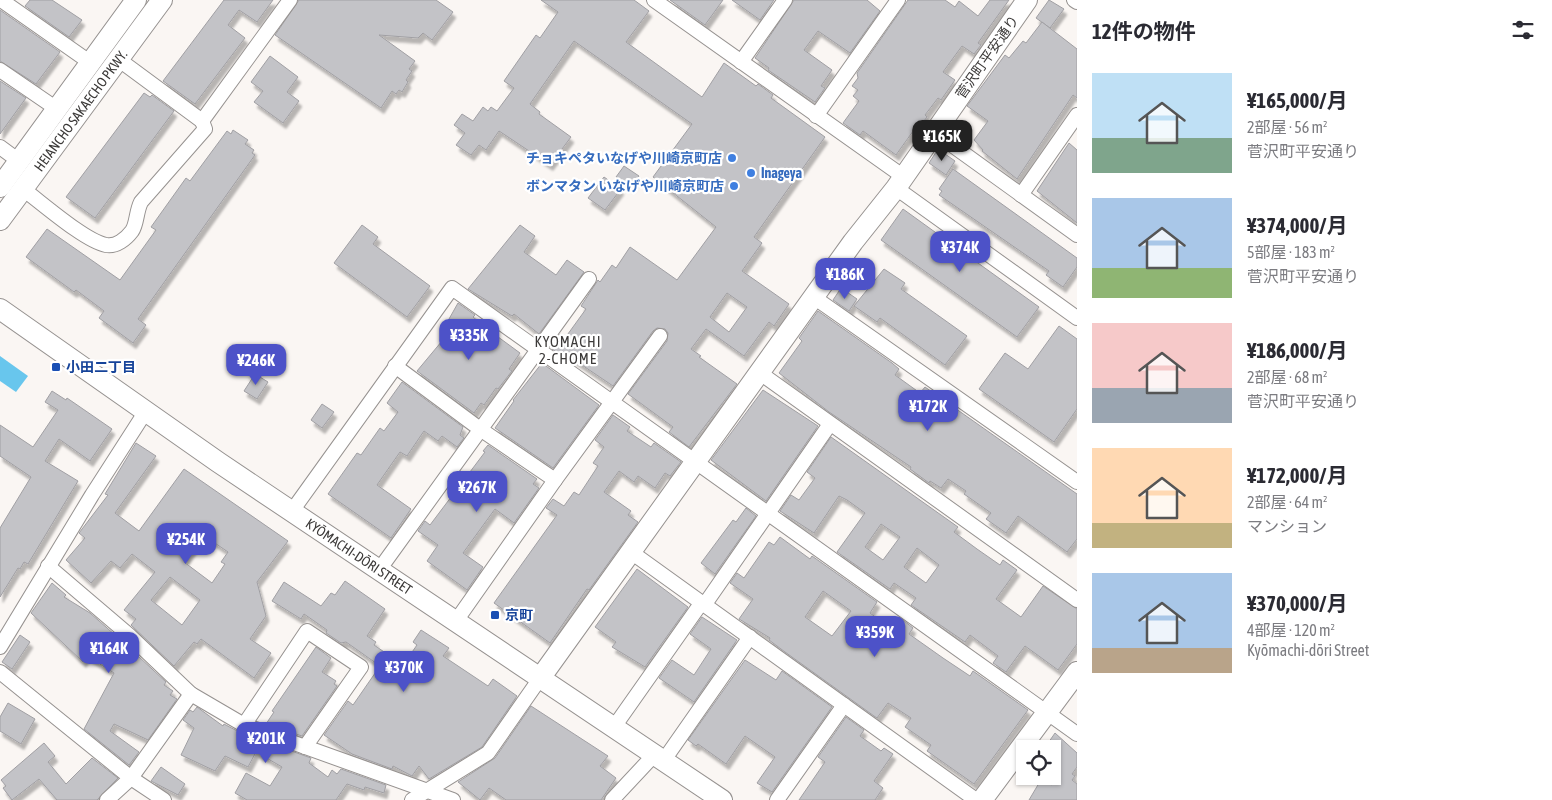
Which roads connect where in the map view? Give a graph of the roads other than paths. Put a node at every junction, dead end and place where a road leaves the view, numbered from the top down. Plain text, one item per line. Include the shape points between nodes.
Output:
1 (2, 0) edge
2 (136, 0) edge
3 (162, 0) edge
4 (290, 0) edge
5 (785, 0) edge
6 (898, 0) edge
7 (1027, 0) edge
8 (663, 3) edge
9 (118, 59) junction
10 (741, 62) junction
11 (90, 63) junction
12 (0, 70) edge
13 (56, 109) junction
14 (1077, 115) edge
15 (816, 116) junction
16 (202, 121) junction
17 (934, 132) junction
18 (0, 147) edge
19 (19, 161) junction
20 (900, 183) junction
21 (0, 187) edge
22 (23, 189) junction
23 (1021, 195) junction
24 (0, 220) edge
25 (1077, 235) edge
26 (590, 279) dead end
27 (815, 298) junction
28 (0, 309) edge
29 (1077, 318) edge
30 (660, 336) dead end
31 (538, 349) junction
32 (395, 366) junction
33 (760, 373) junction
34 (612, 403) junction
35 (146, 411) junction
36 (830, 424) junction
37 (480, 429) junction
38 (696, 462) junction
39 (555, 480) junction
40 (1077, 482) edge
41 (292, 511) junction
42 (768, 513) junction
43 (631, 552) junction
44 (48, 566) junction
45 (380, 570) junction
46 (1077, 600) edge
47 (703, 604) junction
48 (456, 621) junction
49 (750, 637) junction
50 (0, 647) edge
51 (0, 672) edge
52 (1077, 672) edge
53 (541, 677) junction
54 (191, 694) junction
55 (844, 705) junction
56 (1046, 713) junction
57 (244, 725) junction
58 (614, 727) junction
59 (1077, 734) edge
60 (305, 747) junction
61 (659, 757) junction
62 (131, 778) junction
63 (427, 791) junction
64 (107, 800) edge
65 (164, 800) edge
66 (412, 800) edge
67 (453, 800) edge
68 (612, 800) edge
69 (722, 800) edge
70 (777, 800) edge
71 (976, 800) edge
72 (982, 800) edge

1 - 11 street
2 - 11 street, HEIANCHO SAKAECHO PKWY.
3 - 9 street, HEIANCHO SAKAECHO PKWY.
4 - 16 street
5 - 10 street
6 - 15 street
7 - 17 street, 菅沢町平安通り
8 - 10 street
9 - 16 street
9 - 22 street, HEIANCHO SAKAECHO PKWY.
10 - 15 street
11 - 13 street, HEIANCHO SAKAECHO PKWY.
12 - 13 street
13 - 19 street, HEIANCHO SAKAECHO PKWY.
14 - 23 street
15 - 20 street
16 - 22 street via 204,129 141,202 133,230 118,244 108,246 94,241
17 - 20 street, 菅沢町平安通り
17 - 23 street
18 - 19 street
19 - 21 street, HEIANCHO SAKAECHO PKWY.
20 - 27 street, 菅沢町平安通り via 853,242
20 - 29 street
22 - 24 street, HEIANCHO SAKAECHO PKWY.
23 - 25 street
26 - 31 street
27 - 33 street, 菅沢町平安通り
27 - 40 street
28 - 35 street, KYŌMACHI-DŌRI STREET
30 - 34 street
31 - 32 street via 452,288
31 - 34 street
31 - 37 street
32 - 37 street
32 - 41 street
33 - 36 street
33 - 38 street, 菅沢町平安通り
34 - 38 street
34 - 39 street
35 - 41 street, KYŌMACHI-DŌRI STREET
35 - 44 street
36 - 42 street
36 - 46 street
37 - 39 street
37 - 45 street
38 - 42 street
38 - 43 street, 菅沢町平安通り
39 - 48 street
41 - 45 street, KYŌMACHI-DŌRI STREET
42 - 47 street
42 - 56 street
43 - 47 street
43 - 53 street, 菅沢町平安通り
44 - 50 street
44 - 54 street via 129,635
45 - 48 street, KYŌMACHI-DŌRI STREET
47 - 49 street
47 - 58 street
48 - 53 street, KYŌMACHI-DŌRI STREET
49 - 55 street
49 - 61 street
51 - 62 street
52 - 56 street
53 - 58 street, KYŌMACHI-DŌRI STREET
53 - 63 street via 488,752
54 - 57 street
54 - 62 street
55 - 70 street
55 - 71 street
56 - 59 street
56 - 72 street
57 - 60 street
57 - 60 street via 307,631 361,667
58 - 61 street, KYŌMACHI-DŌRI STREET
60 - 63 street
61 - 68 street
61 - 69 street, KYŌMACHI-DŌRI STREET
62 - 64 street
62 - 65 street
63 - 66 street
63 - 67 street

